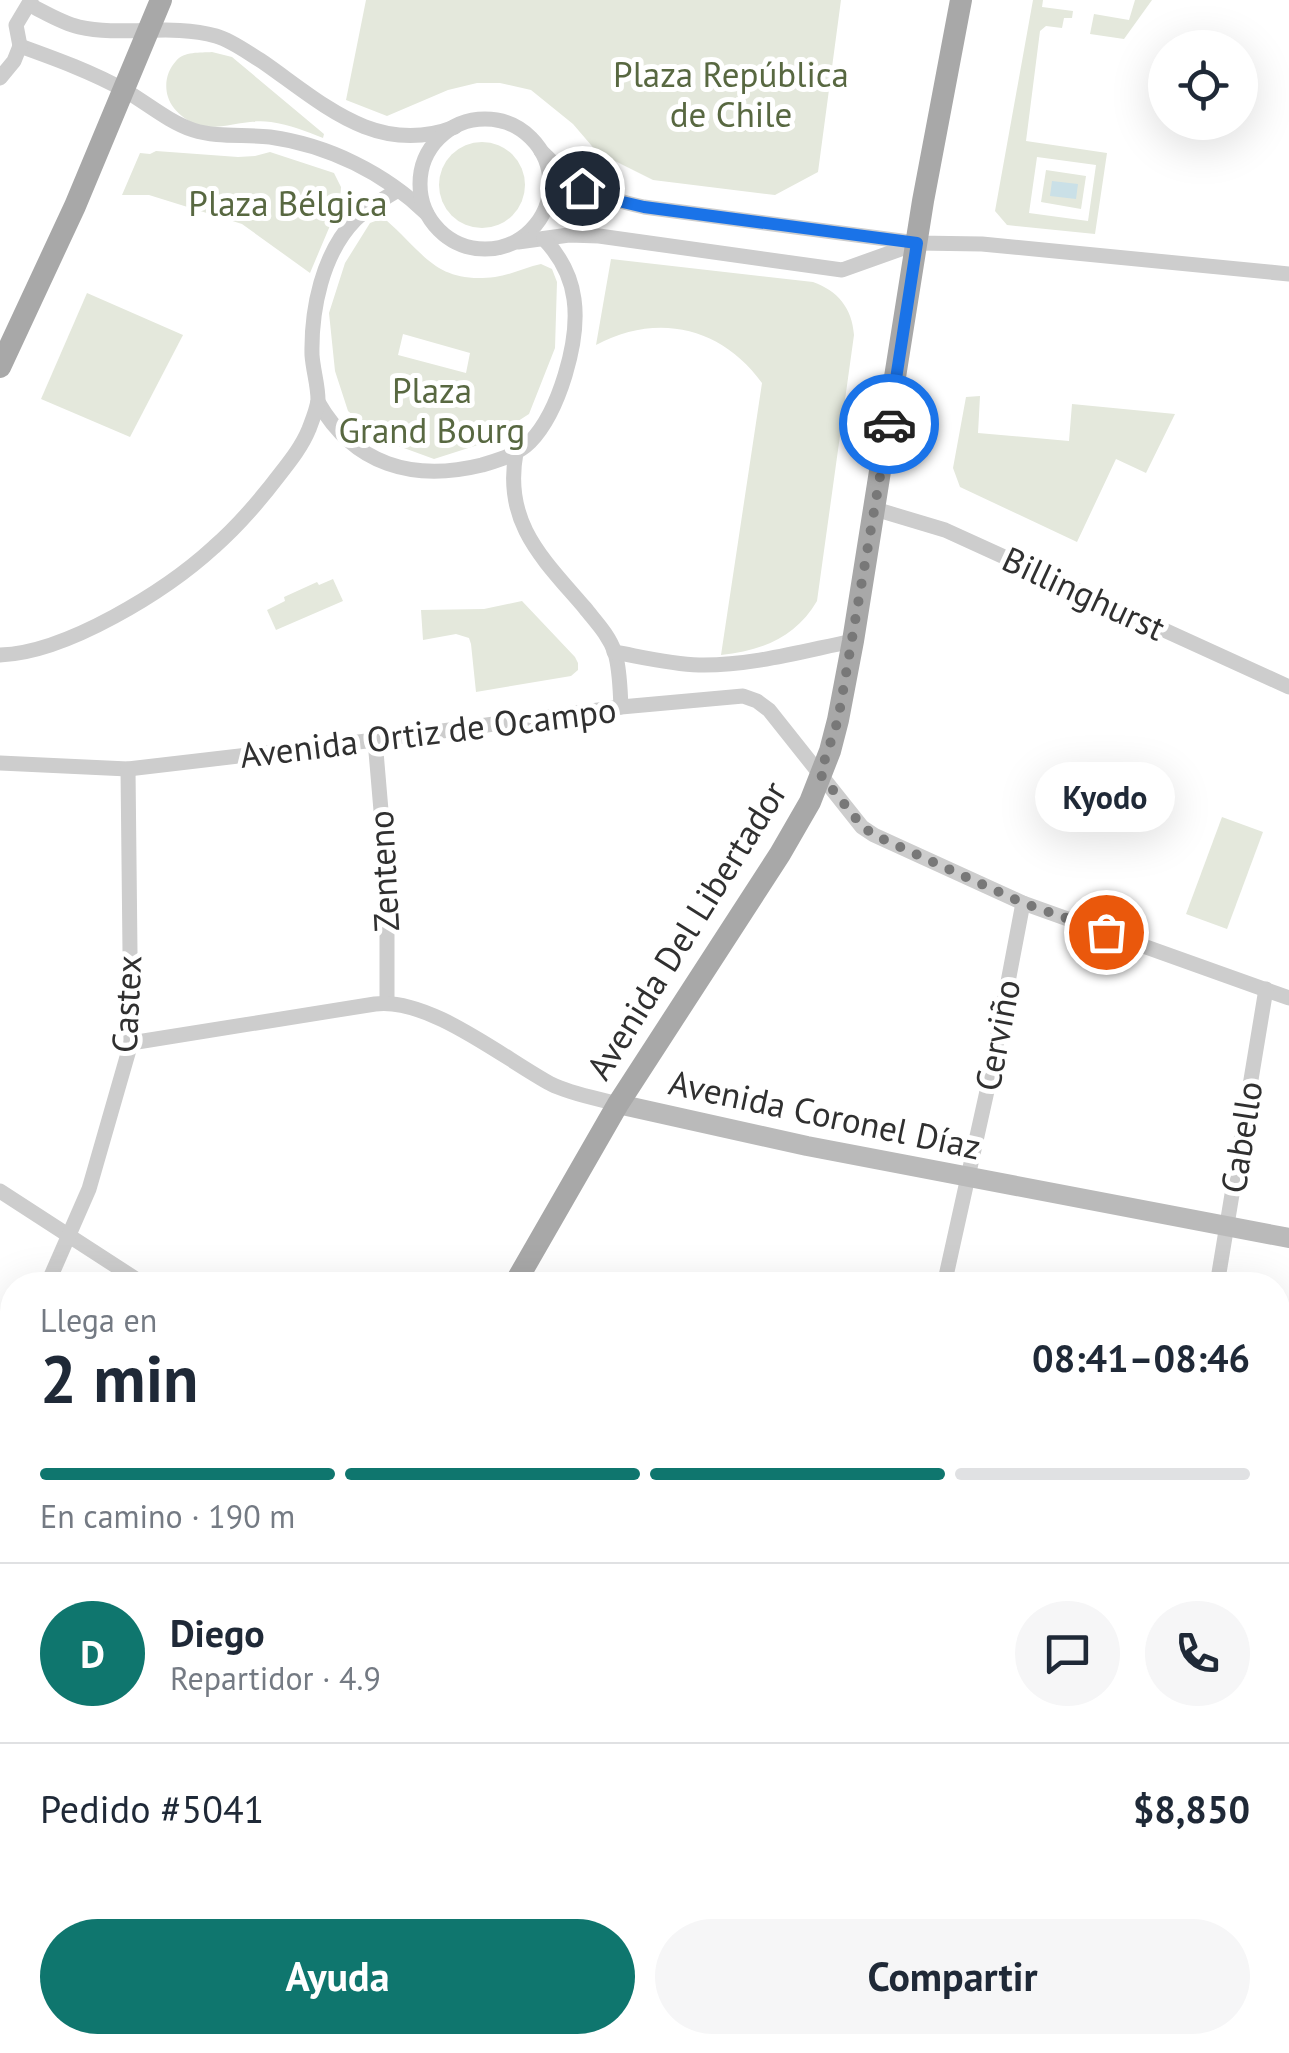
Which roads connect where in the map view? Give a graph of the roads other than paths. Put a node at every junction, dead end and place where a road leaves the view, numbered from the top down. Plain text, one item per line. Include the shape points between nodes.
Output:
1 (161, 0) edge
2 (961, 0) edge
3 (31, 2) edge
4 (0, 19) edge
5 (16, 25) junction
6 (150, 28) junction
7 (20, 46) junction
8 (0, 78) edge
9 (125, 90) junction
10 (455, 127) junction
11 (541, 151) junction
12 (398, 190) junction
13 (427, 214) junction
14 (544, 239) junction
15 (518, 242) junction
16 (917, 243) junction
17 (1289, 274) edge
18 (0, 367) edge
19 (318, 402) junction
20 (516, 453) junction
21 (876, 509) junction
22 (853, 641) junction
23 (614, 652) junction
24 (4, 658) edge
25 (1289, 688) edge
26 (621, 706) junction
27 (374, 740) junction
28 (0, 763) edge
29 (128, 769) junction
30 (820, 774) junction
31 (1023, 903) junction
32 (1266, 989) junction
33 (1289, 998) edge
34 (387, 1002) junction
35 (130, 1044) junction
36 (618, 1104) junction
37 (967, 1176) junction
38 (0, 1191) edge
39 (1226, 1225) junction
40 (70, 1236) junction
41 (1289, 1238) edge
42 (53, 1272) edge
43 (125, 1272) edge
44 (521, 1272) edge
45 (947, 1272) edge
46 (1219, 1272) edge

1 - 6 main road
2 - 16 main road, Avenida Del Libertador
3 - 5 street
3 - 6 street via 78,27
4 - 5 street
5 - 7 street
6 - 9 main road
6 - 10 street via 218,36 316,102 384,134 428,136
7 - 8 street
7 - 9 street
9 - 12 street via 193,130 310,146
9 - 18 main road
10 - 11 street via 504,122
10 - 13 street via 424,162
11 - 15 street via 548,200
11 - 16 street via 582,188 626,203
12 - 13 street
12 - 19 street via 354,220 325,272 312,334
13 - 15 street via 465,246
14 - 15 street
14 - 16 street via 598,236 842,270
14 - 20 street via 566,270 576,317 555,402
16 - 17 street
16 - 21 main road, Avenida Del Libertador
19 - 20 street via 330,423 380,462 456,470
19 - 24 street via 297,452 214,548 132,608
20 - 23 street via 512,490 526,533
21 - 22 main road, Avenida Del Libertador
21 - 25 street, Billinghurst via 945,530
22 - 23 street, Avenida Ortiz de Ocampo via 700,665
22 - 30 main road, Avenida Del Libertador
23 - 26 street
26 - 27 street, Avenida Ortiz de Ocampo
26 - 30 street, Avenida Ortiz de Ocampo via 743,696 769,710
27 - 29 street, Avenida Ortiz de Ocampo
27 - 34 street, Zenteno via 387,882
28 - 29 street, Avenida Ortiz de Ocampo
29 - 35 street, Castex
30 - 31 street, Avenida Ortiz de Ocampo via 874,835
30 - 36 main road, Avenida Del Libertador via 780,854
31 - 32 street, Avenida Ortiz de Ocampo
31 - 37 street, Cerviño
32 - 33 street, Avenida Ortiz de Ocampo
32 - 39 street, Cabello
34 - 35 street, Avenida Coronel Díaz
34 - 36 street, Avenida Coronel Díaz via 440,1019 555,1086
35 - 40 street, Castex
36 - 37 main road, Avenida Coronel Díaz
36 - 44 main road, Avenida Del Libertador
37 - 39 main road, Avenida Coronel Díaz
37 - 45 street, Cerviño
38 - 40 street
39 - 41 main road, Avenida Coronel Díaz
39 - 46 street, Cabello
40 - 42 street, Castex
40 - 43 street

